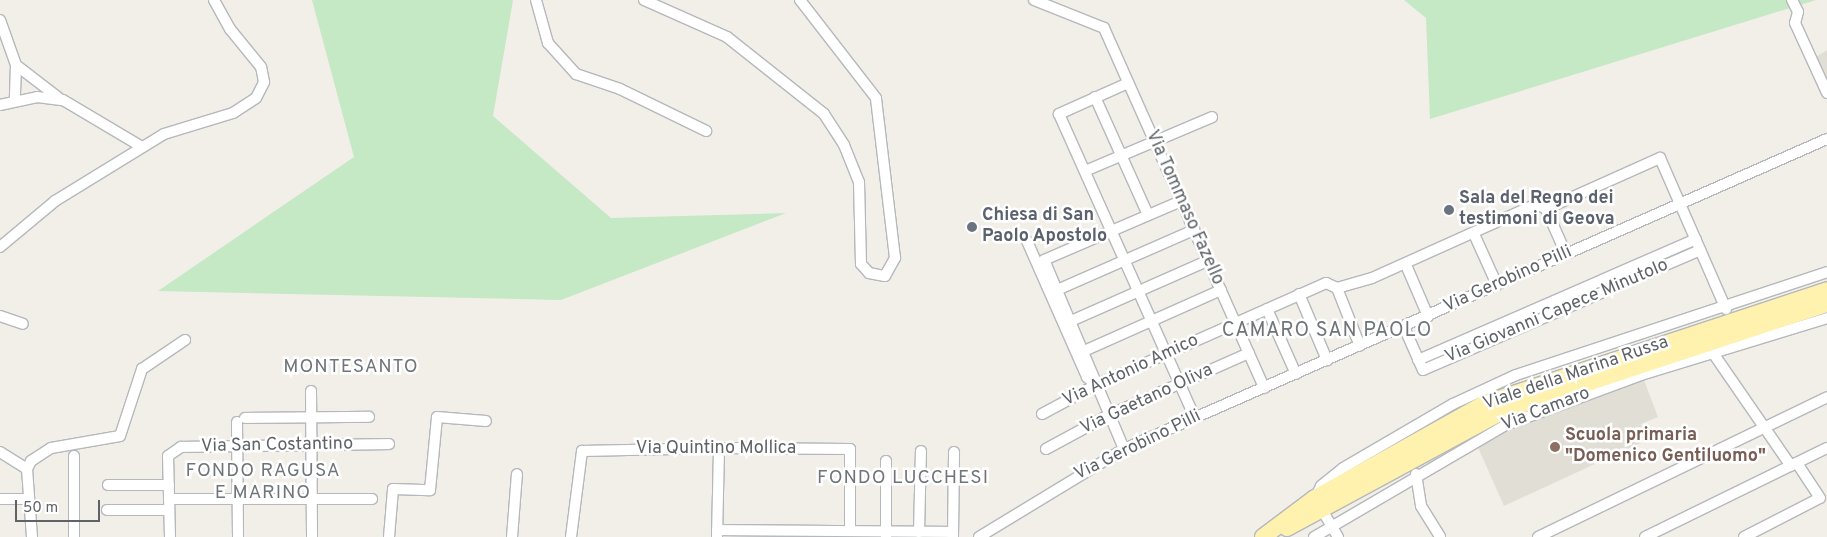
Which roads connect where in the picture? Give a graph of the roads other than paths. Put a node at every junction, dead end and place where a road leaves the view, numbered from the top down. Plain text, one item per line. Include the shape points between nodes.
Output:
1 (214, 0) edge
2 (536, 0) edge
3 (644, 0) edge
4 (800, 0) edge
5 (1034, 0) edge
6 (1792, 0) edge
7 (0, 20) edge
8 (16, 65) junction
9 (1128, 83) junction
10 (1827, 93) edge
11 (1095, 97) junction
12 (63, 100) junction
13 (15, 101) junction
14 (0, 105) edge
15 (1212, 117) dead end
16 (706, 131) dead end
17 (1827, 139) edge
18 (1154, 142) junction
19 (142, 147) junction
20 (1121, 156) junction
21 (1085, 171) junction
22 (1181, 201) junction
23 (1680, 203) junction
24 (1546, 209) junction
25 (1148, 215) junction
26 (1194, 230) junction
27 (1111, 231) junction
28 (1474, 234) junction
29 (1696, 239) junction
30 (1027, 241) dead end
31 (0, 247) edge
32 (1700, 250) junction
33 (1566, 254) junction
34 (1124, 260) junction
35 (1208, 260) junction
36 (1406, 265) junction
37 (1827, 272) edge
38 (1497, 285) junction
39 (1337, 288) junction
40 (1057, 290) junction
41 (1221, 290) junction
42 (1827, 290) edge
43 (1138, 291) junction
44 (1299, 294) junction
45 (1827, 304) edge
46 (1267, 309) junction
47 (1726, 309) junction
48 (0, 316) edge
49 (1428, 316) junction
50 (1827, 318) edge
51 (1071, 321) junction
52 (1151, 321) junction
53 (1235, 323) junction
54 (23, 324) dead end
55 (1404, 327) junction
56 (185, 340) dead end
57 (1360, 346) junction
58 (1084, 351) junction
59 (1249, 353) junction
60 (1713, 353) junction
61 (1166, 354) junction
62 (1327, 360) junction
63 (1418, 360) junction
64 (1296, 374) junction
65 (1179, 384) junction
66 (1096, 385) junction
67 (1264, 388) junction
68 (311, 391) dead end
69 (1827, 397) edge
70 (1042, 414) dead end
71 (1109, 415) junction
72 (312, 417) junction
73 (369, 417) dead end
74 (1194, 418) junction
75 (486, 421) dead end
76 (1765, 428) junction
77 (389, 444) dead end
78 (312, 445) junction
79 (237, 446) junction
80 (719, 448) junction
81 (1827, 448) edge
82 (1046, 449) dead end
83 (1124, 449) junction
84 (921, 451) dead end
85 (0, 452) edge
86 (954, 452) dead end
87 (74, 456) dead end
88 (886, 461) dead end
89 (1794, 464) junction
90 (27, 469) junction
91 (517, 474) dead end
92 (1416, 474) junction
93 (108, 485) dead end
94 (169, 485) junction
95 (0, 499) edge
96 (29, 499) junction
97 (169, 499) junction
98 (238, 499) junction
99 (312, 499) junction
100 (372, 499) dead end
101 (1319, 505) junction
102 (107, 510) dead end
103 (169, 510) junction
104 (1331, 526) junction
105 (850, 531) junction
106 (918, 532) junction
107 (717, 533) edge
108 (801, 534) edge
109 (886, 534) edge
110 (953, 535) edge
111 (32, 537) edge
112 (74, 537) edge
113 (170, 537) edge
114 (238, 537) edge
115 (312, 537) edge
116 (389, 537) edge
117 (512, 537) edge
118 (571, 537) edge
119 (979, 537) edge
120 (1263, 537) edge
121 (1267, 537) edge
122 (1314, 537) edge
123 (1338, 537) edge
124 (1440, 537) edge
125 (1538, 537) edge
126 (1645, 537) edge
127 (1744, 537) edge

1 - 19 street via 230,29 261,67 262,90 250,104 233,114 179,128
2 - 16 street via 548,44 576,74 620,88
3 - 4 street via 727,37 824,114 844,145 859,182 861,264 869,273 885,276 895,258 876,98
5 - 9 street, Via Tommaso Fazello via 1104,28
6 - 10 street via 1798,12 1795,23
7 - 8 street
8 - 12 street
8 - 13 street
9 - 11 street
9 - 18 street, Via Tommaso Fazello
11 - 20 street
11 - 21 street via 1059,114
12 - 13 street
12 - 19 street
13 - 14 street
15 - 18 street
17 - 23 street, Via Gerobino Pilli
18 - 20 street
18 - 22 street, Via Tommaso Fazello
19 - 31 street via 55,201
20 - 21 street
20 - 25 street
21 - 27 street
22 - 25 street
22 - 26 street, Via Tommaso Fazello
23 - 24 street, Via Antonio Amico via 1660,158
23 - 29 street
23 - 33 street, Via Gerobino Pilli
24 - 28 street, Via Antonio Amico via 1537,204
24 - 33 street
25 - 27 street
26 - 34 street
26 - 35 street, Via Tommaso Fazello
27 - 34 street
27 - 40 street via 1044,260
28 - 36 street, Via Antonio Amico
28 - 38 street
29 - 32 street
29 - 63 street, Via Giovanni Capece Minutolo
30 - 66 street via 1087,377
32 - 47 street
32 - 63 street, Via Giovanni Capece Minutolo via 1423,370
33 - 38 street, Via Gerobino Pilli
34 - 40 street
34 - 43 street
35 - 41 street, Via Tommaso Fazello
35 - 43 street
36 - 39 street, Via Antonio Amico
36 - 49 street
37 - 47 street
38 - 49 street, Via Gerobino Pilli
39 - 44 street, Via Antonio Amico via 1326,282
39 - 57 street
40 - 51 street
41 - 52 street
41 - 53 street, Via Tommaso Fazello
42 - 101 main road, Viale della Marina Russa via 1498,398
43 - 51 street
43 - 52 street
44 - 46 street, Via Antonio Amico
44 - 62 street
45 - 101 main road, Viale della Marina Russa via 1503,411
46 - 53 street, Via Antonio Amico
46 - 64 street
47 - 101 street via 1493,385 1343,468 1321,486
48 - 54 street
49 - 55 street, Via Gerobino Pilli
50 - 60 street, Via Camaro
51 - 58 street
52 - 58 street
52 - 61 street
53 - 59 street, Via Tommaso Fazello
53 - 61 street, Via Antonio Amico
55 - 57 street, Via Gerobino Pilli
55 - 63 street, Via Giovanni Capece Minutolo
56 - 90 street via 142,369 120,436 51,448
57 - 62 street, Via Gerobino Pilli
58 - 66 street
59 - 65 street, Via Gaetano Oliva
59 - 67 street, Via Tommaso Fazello
60 - 76 street
60 - 92 street, Via Camaro via 1506,425
61 - 65 street
61 - 66 street, Via Antonio Amico
62 - 64 street, Via Gerobino Pilli
64 - 67 street, Via Gerobino Pilli
65 - 71 street, Via Gaetano Oliva
65 - 74 street
66 - 70 street, Via Antonio Amico
66 - 71 street
67 - 74 street, Via Gerobino Pilli
68 - 72 street
69 - 76 street
71 - 82 street, Via Gaetano Oliva
71 - 83 street
72 - 73 street
72 - 78 street
72 - 79 street via 241,420
74 - 83 street, Via Gerobino Pilli
75 - 116 street via 437,417 430,490 394,490
76 - 89 street
76 - 125 street
77 - 78 street, Via San Costantino
78 - 79 street, Via San Costantino
78 - 99 street
79 - 94 street, Via San Costantino via 181,447 168,456
79 - 98 street
80 - 105 street, Via Quintino Mollica via 850,449
80 - 107 street
80 - 118 street, Via Quintino Mollica via 582,451
81 - 89 street
83 - 119 street, Via Gerobino Pilli
84 - 106 street
85 - 90 street
86 - 110 street
87 - 112 street
88 - 109 street
89 - 126 street
89 - 127 street via 1820,498
90 - 96 street
91 - 117 street
92 - 104 street, Via Camaro
92 - 124 street via 1421,506
93 - 94 street
94 - 97 street
95 - 96 street
96 - 111 street
97 - 98 street
97 - 103 street
98 - 99 street
98 - 114 street
99 - 100 street
99 - 115 street
101 - 104 street
101 - 120 main road, Viale della Marina Russa
101 - 121 main road, Viale della Marina Russa
102 - 103 street
103 - 113 street
104 - 122 street, Via Camaro
104 - 123 street
105 - 108 street
105 - 109 street
106 - 109 street
106 - 110 street
107 - 108 street

